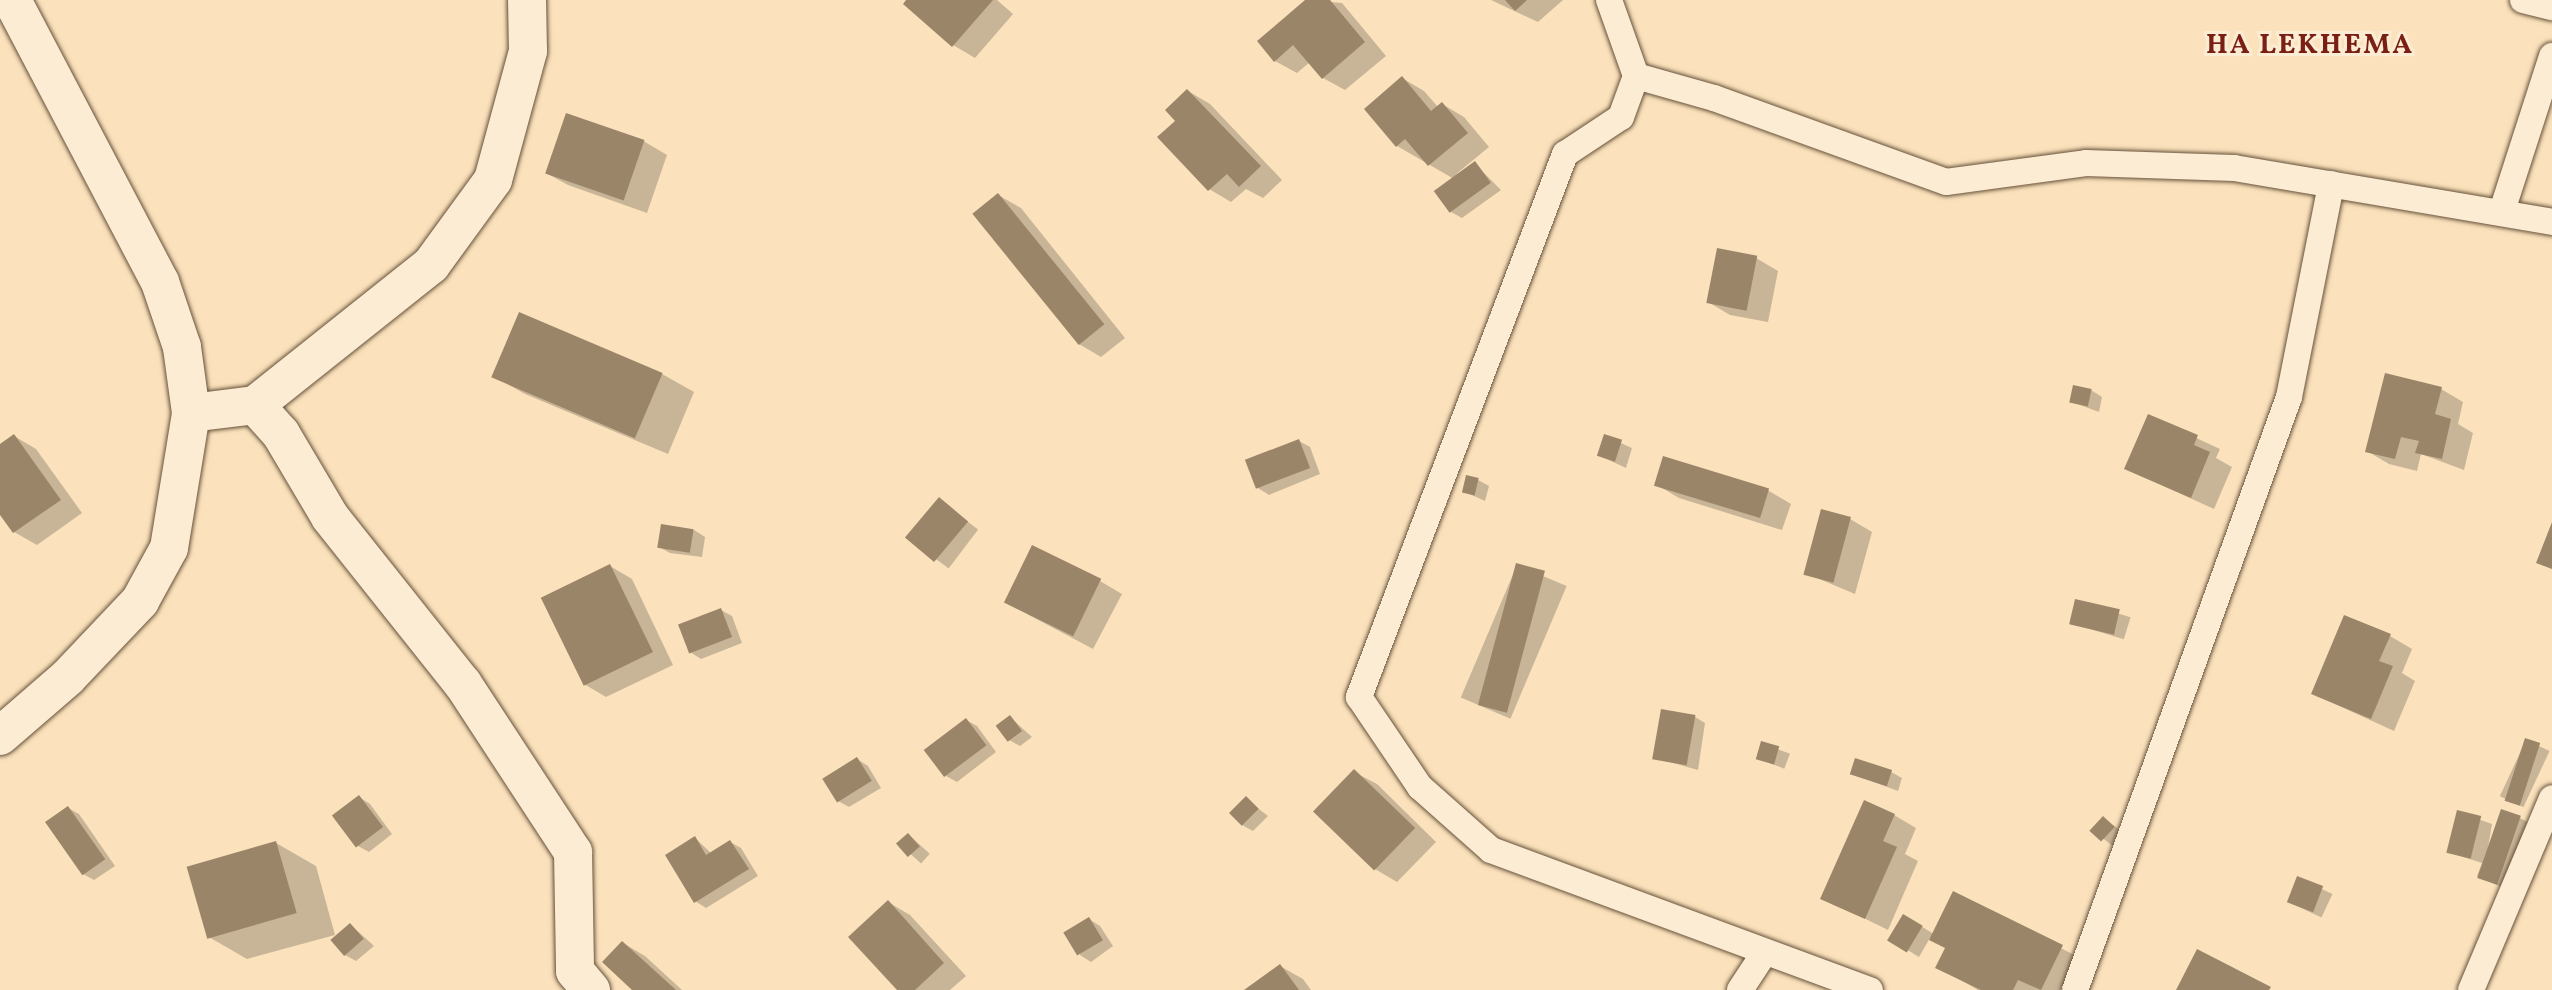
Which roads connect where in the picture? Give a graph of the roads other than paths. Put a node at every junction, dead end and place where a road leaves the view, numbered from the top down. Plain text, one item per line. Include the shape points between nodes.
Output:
1 (12, 0) edge
2 (527, 0) edge
3 (1609, 0) edge
4 (2523, 0) edge
5 (2552, 7) edge
6 (2552, 56) edge
7 (1636, 76) junction
8 (2331, 184) junction
9 (2502, 211) junction
10 (2552, 222) edge
11 (255, 405) junction
12 (191, 413) junction
13 (0, 736) edge
14 (2552, 798) edge
15 (1765, 952) junction
16 (591, 990) edge
17 (1740, 990) edge
18 (1870, 990) edge
19 (2075, 990) edge
20 (2471, 990) edge

1 - 12 street via 160,282 182,347
2 - 11 street via 528,51 493,180 431,265
3 - 7 lane
4 - 5 lane
6 - 9 lane
7 - 8 lane via 1714,98 1946,182 2086,163 2234,169
7 - 15 lane via 1621,117 1565,154 1359,697 1420,787 1491,850
8 - 9 lane
8 - 19 lane via 2289,397
9 - 10 lane
11 - 12 street
11 - 16 street via 281,434 330,517 463,684 573,852 575,971
12 - 13 street via 169,548 140,601 68,677
14 - 20 lane
15 - 17 lane
15 - 18 lane

